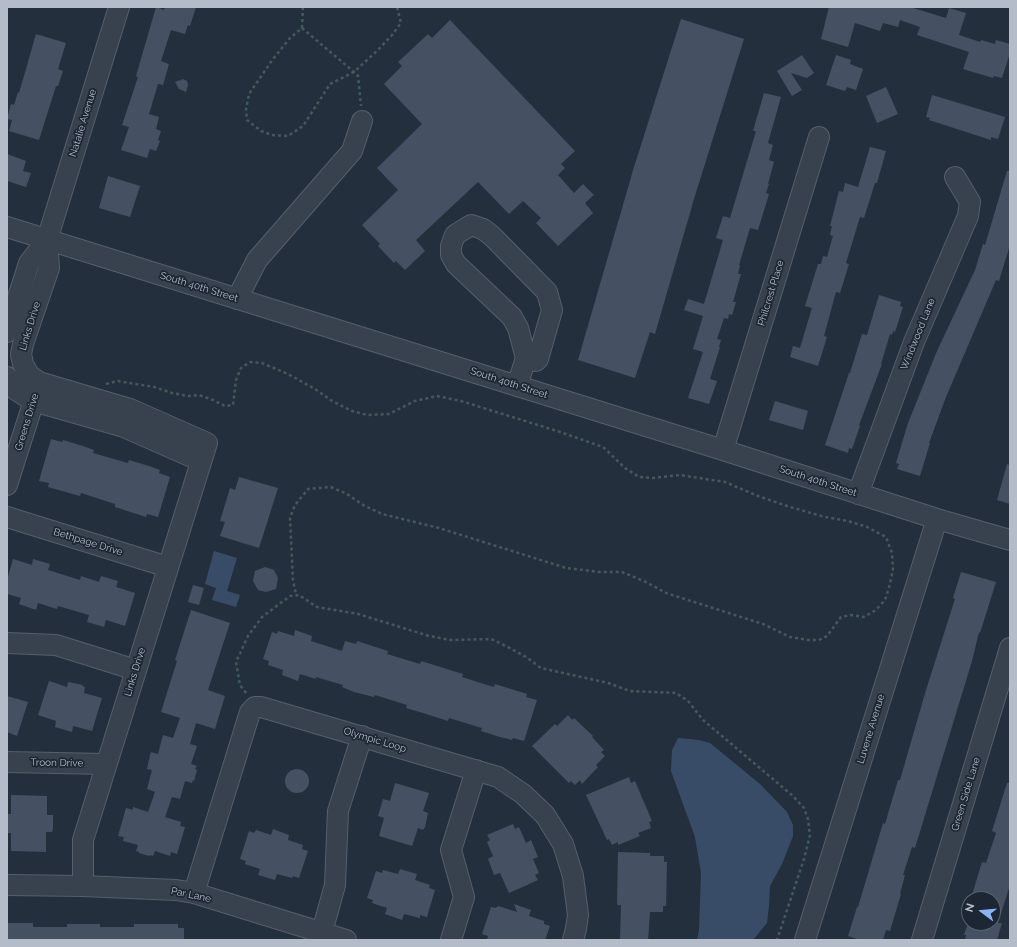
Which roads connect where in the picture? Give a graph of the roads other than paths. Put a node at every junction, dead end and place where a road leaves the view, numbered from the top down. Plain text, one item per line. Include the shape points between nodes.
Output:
1 (118, 7) edge
2 (362, 121) road end
3 (819, 137) dead end
4 (955, 177) dead end
5 (7, 227) edge
6 (47, 240) junction
7 (237, 299) junction
8 (7, 332) edge
9 (526, 358) junction
10 (7, 377) edge
11 (39, 382) junction
12 (518, 386) junction
13 (33, 401) junction
14 (723, 450) junction
15 (201, 461) junction
16 (7, 485) edge
17 (858, 494) junction
18 (7, 517) edge
19 (937, 519) junction
20 (1010, 540) edge
21 (168, 567) junction
22 (7, 642) edge
23 (1010, 648) edge
24 (136, 670) junction
25 (362, 736) junction
26 (7, 762) edge
27 (106, 764) junction
28 (476, 770) junction
29 (7, 885) edge
30 (83, 886) junction
31 (194, 893) junction
32 (322, 932) junction
33 (346, 940) edge
34 (451, 940) edge
35 (573, 940) edge
36 (805, 940) edge
37 (922, 940) edge

1 - 6 street, Natalie Avenue
2 - 7 street via 352,151 258,260
3 - 14 street, Philcrest Place
4 - 17 street, Windwood Lane via 970,202 968,216 914,342
5 - 6 street, South 40th Street
6 - 7 street, South 40th Street
6 - 8 street, Links Drive via 29,263
6 - 11 street, Links Drive via 49,268 21,354 29,375
7 - 12 street, South 40th Street
9 - 9 street via 536,361 538,359 552,310 547,292 492,236 484,229 471,225 455,235 451,255 456,264 512,317 518,328
9 - 12 street
10 - 13 street via 16,390
11 - 13 street, Greens Drive
11 - 15 street, Links Drive via 130,409 207,443
12 - 14 street, South 40th Street
13 - 15 street via 124,427
13 - 16 street, Greens Drive
14 - 17 street, South 40th Street
15 - 21 street, Links Drive
17 - 19 street, South 40th Street
18 - 21 street, Bethpage Drive
19 - 20 street, South 40th Street
19 - 36 street, Luvene Avenue
21 - 24 street, Links Drive
22 - 24 street via 56,645
23 - 37 street, Green Side Lane
24 - 27 street, Links Drive
25 - 28 street, Olympic Loop
25 - 31 street, Olympic Loop via 261,707 250,712
25 - 32 street via 338,811 335,885
26 - 27 street, Troon Drive
27 - 30 street, Links Drive via 83,840
28 - 34 street via 450,850 464,897
28 - 35 street, Olympic Loop via 498,777 524,794 545,815 563,844 573,876 578,916
29 - 30 street, Par Lane
30 - 31 street, Par Lane
31 - 32 street, Par Lane
32 - 33 street, Par Lane

